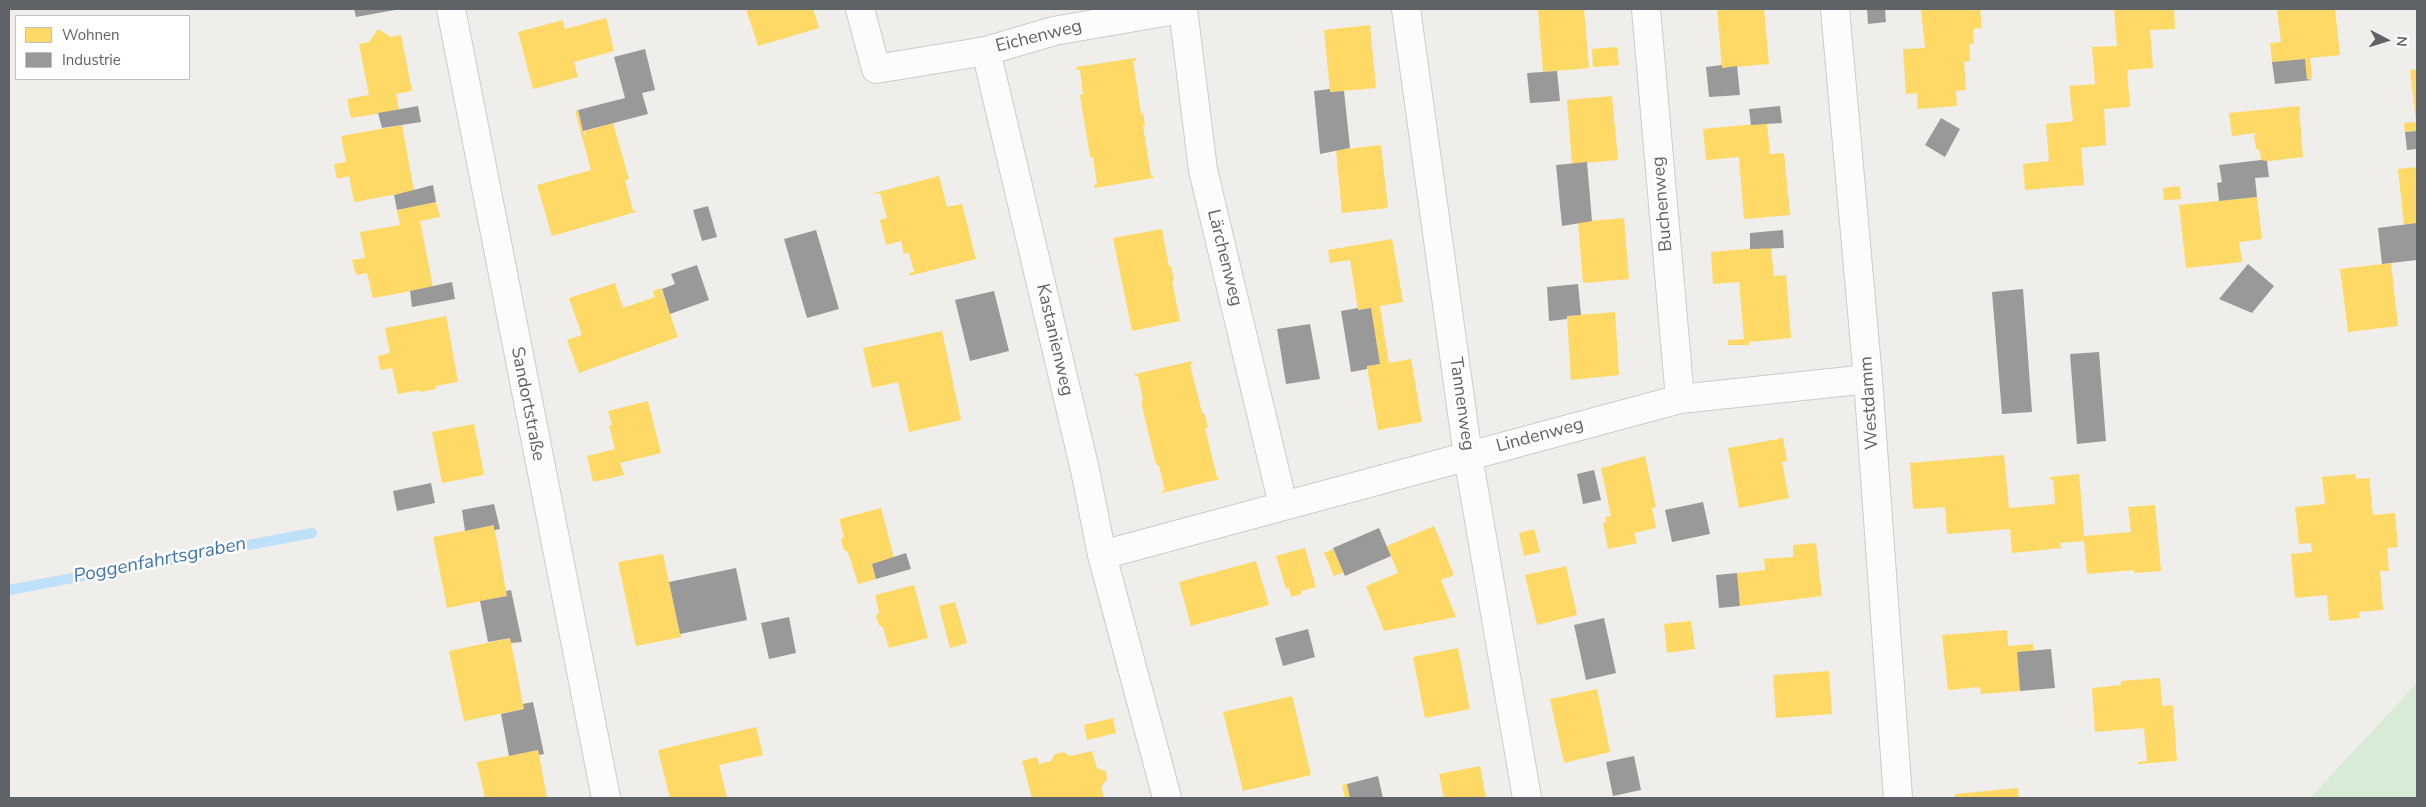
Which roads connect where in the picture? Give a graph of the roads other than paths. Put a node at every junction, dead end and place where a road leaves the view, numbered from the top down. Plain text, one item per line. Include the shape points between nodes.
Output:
1 (450, 9) edge
2 (860, 9) edge
3 (1182, 9) edge
4 (1406, 9) edge
5 (1646, 9) edge
6 (1835, 9) edge
7 (986, 51) junction
8 (1868, 379) junction
9 (1680, 399) junction
10 (1468, 456) junction
11 (1283, 505) junction
12 (1102, 555) junction
13 (606, 798) edge
14 (1167, 798) edge
15 (1527, 798) edge
16 (1898, 798) edge

1 - 13 street, Sandortstraße
2 - 7 street via 876,69
3 - 7 street, Eichenweg via 1054,31
3 - 11 street, Lärchenweg via 1203,170
4 - 10 street, Tannenweg
5 - 9 street, Buchenweg
6 - 8 street, Westdamm
7 - 12 street, Kastanienweg
8 - 9 street, Lindenweg
8 - 16 street, Westdamm
9 - 10 street, Lindenweg
10 - 11 street, Lindenweg
10 - 15 street, Tannenweg
11 - 12 street, Lindenweg
12 - 14 street, Kastanienweg

